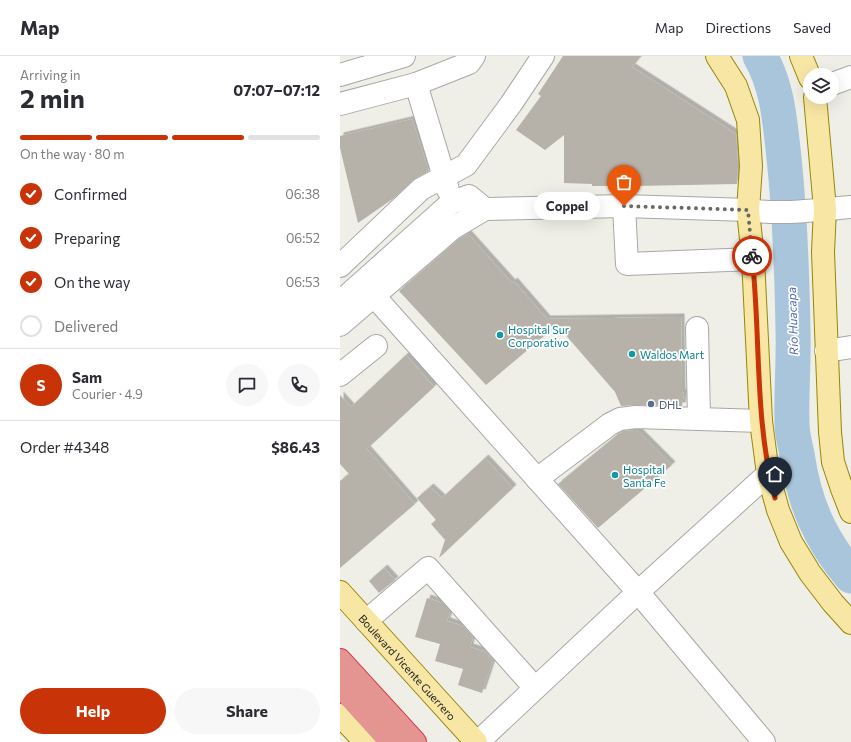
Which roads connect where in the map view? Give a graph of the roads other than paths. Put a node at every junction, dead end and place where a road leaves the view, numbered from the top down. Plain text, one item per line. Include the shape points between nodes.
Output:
1 (404, 56) edge
2 (474, 56) edge
3 (543, 56) edge
4 (717, 56) edge
5 (801, 56) edge
6 (806, 68) edge
7 (340, 75) edge
8 (851, 77) edge
9 (839, 81) edge
10 (416, 84) junction
11 (340, 104) edge
12 (815, 104) edge
13 (448, 191) junction
14 (624, 206) junction
15 (851, 207) edge
16 (485, 209) junction
17 (821, 210) junction
18 (755, 211) junction
19 (419, 221) junction
20 (453, 228) junction
21 (753, 259) junction
22 (340, 266) edge
23 (340, 284) edge
24 (374, 296) junction
25 (340, 302) edge
26 (340, 325) edge
27 (698, 328) dead end
28 (376, 346) dead end
29 (851, 348) edge
30 (826, 351) junction
31 (340, 375) edge
32 (699, 418) junction
33 (761, 421) junction
34 (768, 474) junction
35 (537, 479) junction
36 (851, 512) edge
37 (340, 592) edge
38 (638, 592) junction
39 (366, 621) junction
40 (851, 623) edge
41 (340, 660) edge
42 (340, 686) edge
43 (535, 688) junction
44 (340, 715) edge
45 (365, 742) edge
46 (391, 742) edge
47 (415, 742) edge
48 (477, 742) edge
49 (764, 742) edge

1 - 7 street
2 - 10 street via 469,63
3 - 13 street
4 - 18 main road via 736,86 748,120
5 - 6 main road
8 - 9 street
10 - 11 street
10 - 13 street
12 - 17 main road
13 - 16 street via 469,196
13 - 19 street
13 - 20 street
13 - 22 street via 421,189
14 - 16 street
14 - 18 street
14 - 21 street via 627,264
15 - 17 street
16 - 20 street
17 - 18 street
17 - 30 main road
18 - 21 main road
19 - 23 street
19 - 25 street
20 - 24 street
21 - 33 main road
24 - 26 street
24 - 35 street
27 - 32 street
28 - 31 street
29 - 30 street
30 - 36 main road via 833,462
32 - 33 street
32 - 35 street via 620,419
33 - 34 main road
34 - 38 street
34 - 40 main road via 778,510 792,542 810,573
35 - 38 street
37 - 39 main road, Boulevard Vicente Guerrero
38 - 43 street
38 - 49 street
39 - 43 street via 428,568
39 - 48 main road, Boulevard Vicente Guerrero
41 - 47 highway
42 - 46 highway
43 - 48 street
44 - 45 main road

